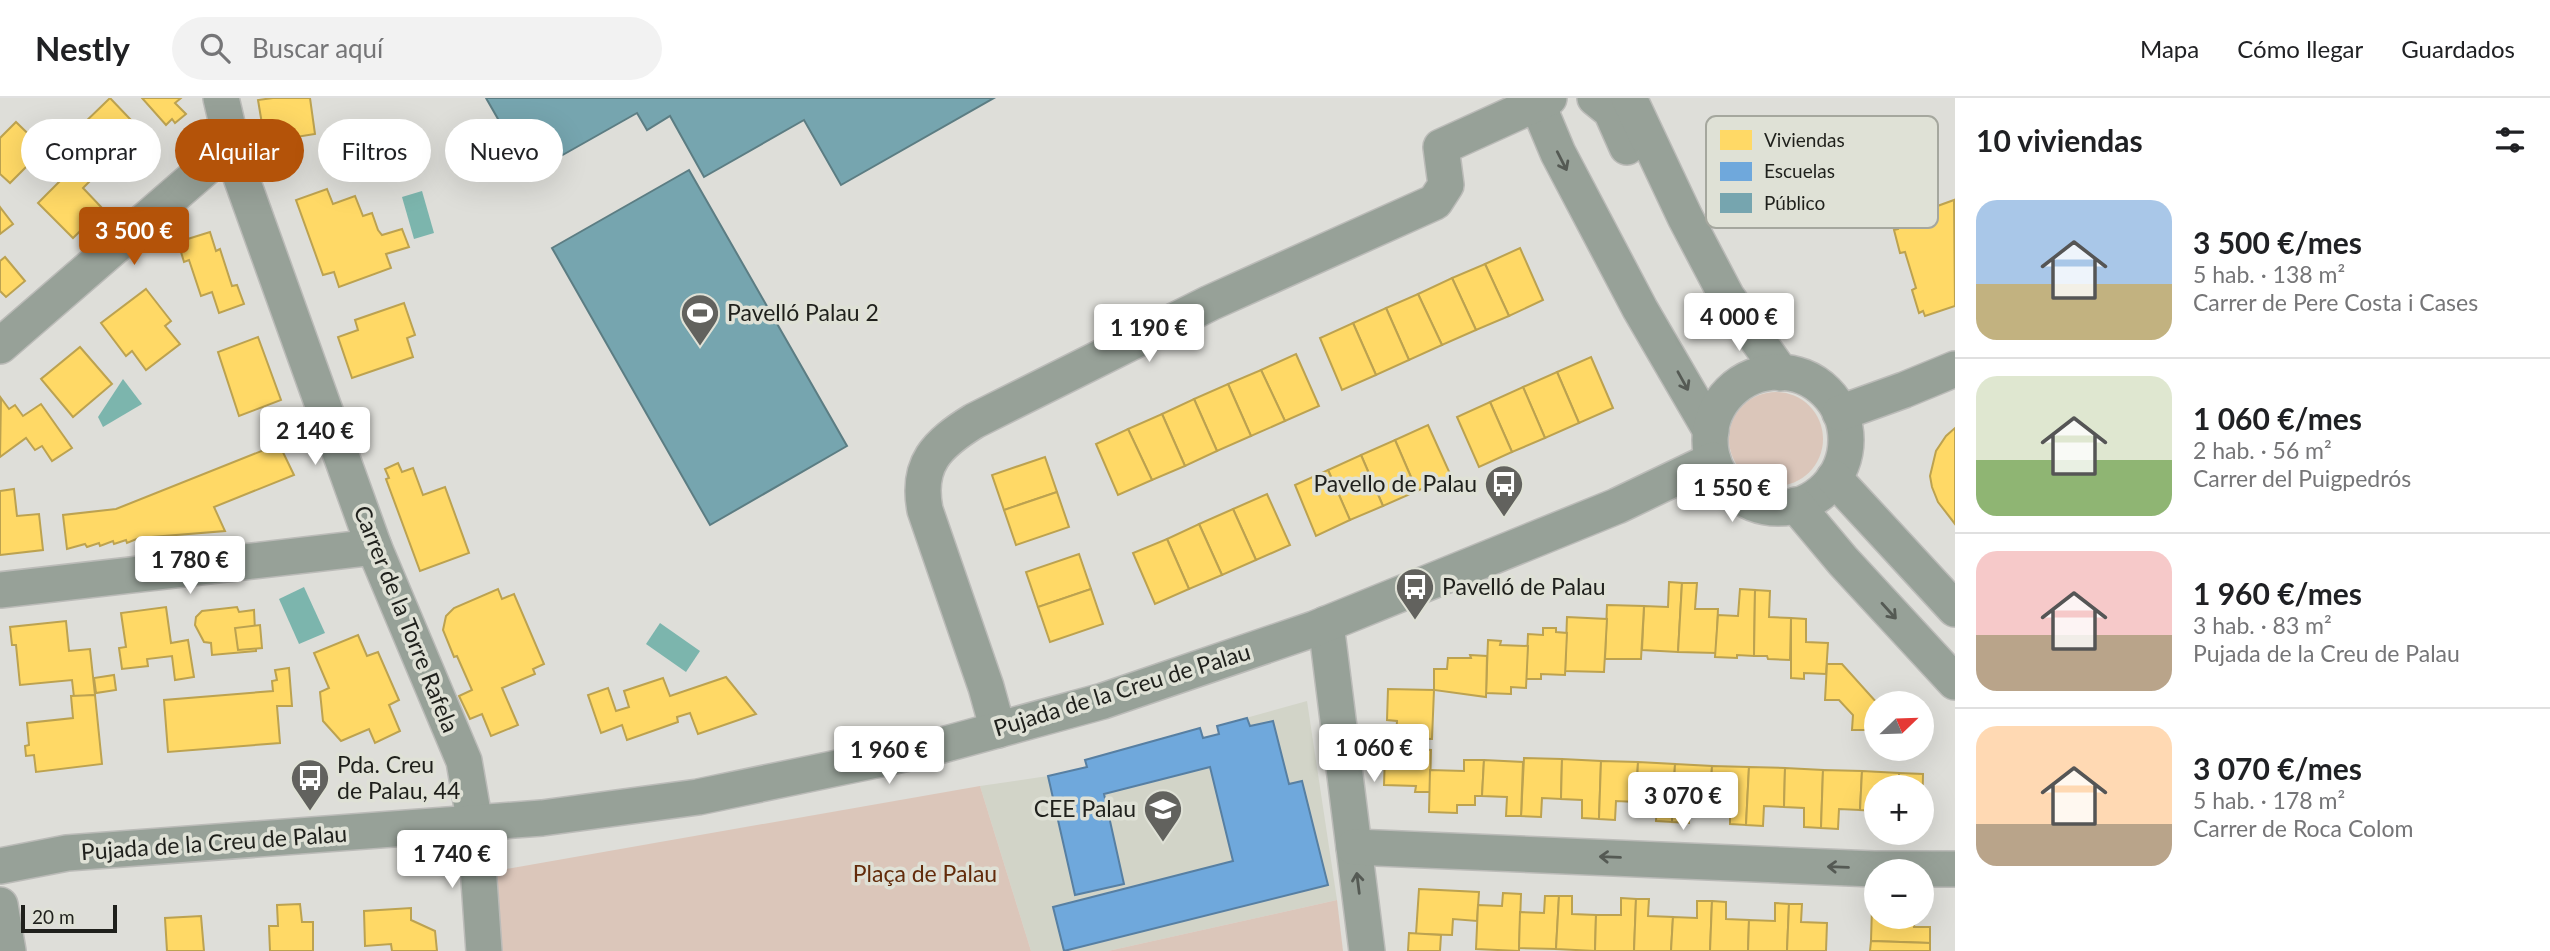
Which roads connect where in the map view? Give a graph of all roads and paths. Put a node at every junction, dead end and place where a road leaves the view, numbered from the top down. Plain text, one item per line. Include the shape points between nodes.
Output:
1 (221, 98) edge
2 (1595, 98) edge
3 (1629, 98) edge
4 (1540, 100) edge
5 (226, 119) edge
6 (189, 182) edge
7 (244, 182) edge
8 (1701, 246) junction
9 (0, 346) edge
10 (1955, 369) edge
11 (1780, 373) junction
12 (1840, 413) junction
13 (1712, 446) junction
14 (1834, 478) junction
15 (1796, 505) junction
16 (374, 547) junction
17 (0, 590) edge
18 (1955, 609) edge
19 (1326, 624) junction
20 (1955, 682) edge
21 (998, 730) junction
22 (475, 824) junction
23 (1354, 847) junction
24 (0, 866) edge
25 (1955, 869) edge
26 (0, 905) edge
27 (8, 951) edge
28 (484, 951) edge
29 (1367, 951) edge

1 - 5 street, Carrer de la Torre Rafela
2 - 8 street via 1611,111 1651,201
3 - 8 street
4 -> 13 street via 1558,153
4 - 21 street via 1441,147 1446,185 1435,202 1129,342 974,421 938,447 924,475 925,510
6 - 9 street
7 - 16 street, Carrer de la Torre Rafela
8 - 11 street via 1727,297
10 - 12 street
11 - 12 street via 1806,379 1823,390
11 - 13 street via 1766,373 1734,388 1716,412
12 - 14 street via 1846,442
13 - 15 street via 1725,483 1742,497 1776,508
13 - 19 street, Pujada de la Creu de Palau via 1617,506
14 - 15 street via 1811,500
14 - 18 street
15 -> 20 street
16 - 17 street
16 - 22 street, Carrer de la Torre Rafela via 464,761
19 - 21 street, Pujada de la Creu de Palau via 1102,701
19 - 23 street
21 - 22 street, Pujada de la Creu de Palau via 924,750 698,796
22 - 24 street, Pujada de la Creu de Palau via 67,853
22 - 28 street, Carrer de la Torre Rafela
25 -> 23 street
29 -> 23 street
26 - 27 street

